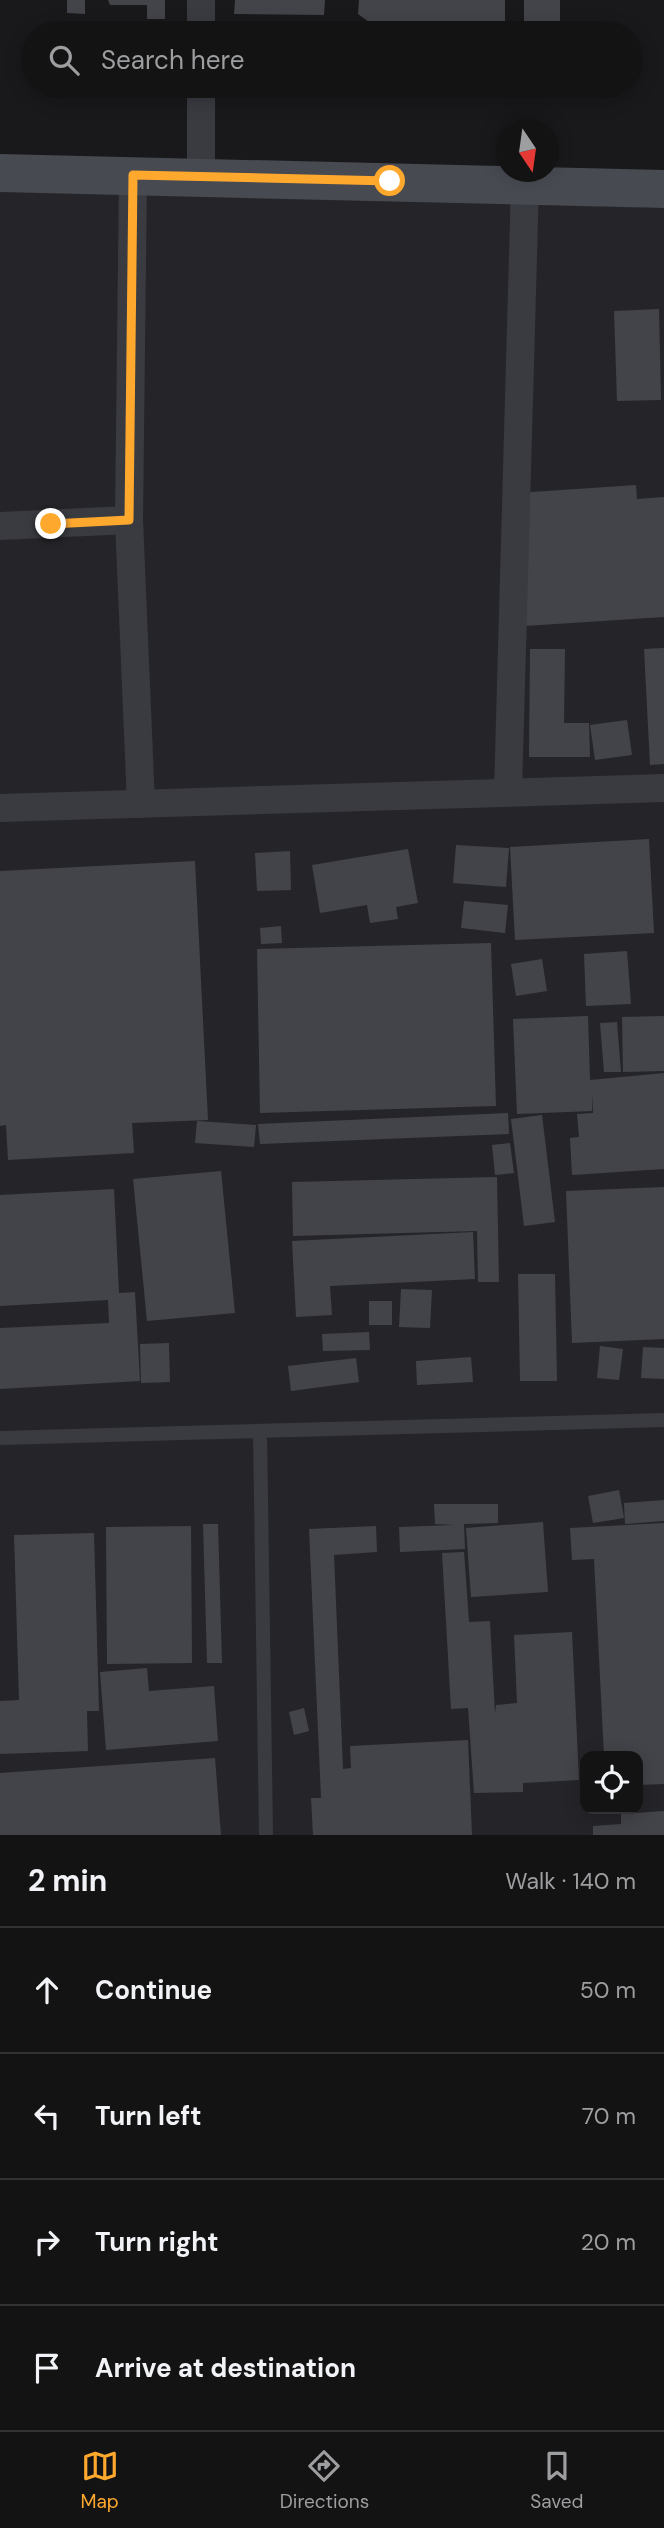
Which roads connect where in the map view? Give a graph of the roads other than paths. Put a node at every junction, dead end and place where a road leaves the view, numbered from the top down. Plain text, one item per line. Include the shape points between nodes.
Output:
1 (201, 0) edge
2 (201, 21) edge
3 (201, 98) edge
4 (0, 173) edge
5 (133, 175) junction
6 (201, 176) junction
7 (525, 184) junction
8 (664, 188) edge
9 (129, 520) junction
10 (0, 526) edge
11 (664, 788) edge
12 (508, 792) junction
13 (141, 804) junction
14 (0, 808) edge
15 (664, 1420) edge
16 (260, 1431) junction
17 (0, 1438) edge
18 (266, 1835) edge

1 - 2 street
3 - 6 street
4 - 5 street
5 - 6 street
5 - 9 street
6 - 7 street
7 - 8 street
7 - 12 street
9 - 10 street
9 - 13 street
11 - 12 street
12 - 13 street
13 - 14 street
15 - 16 lane
16 - 17 lane
16 - 18 lane

